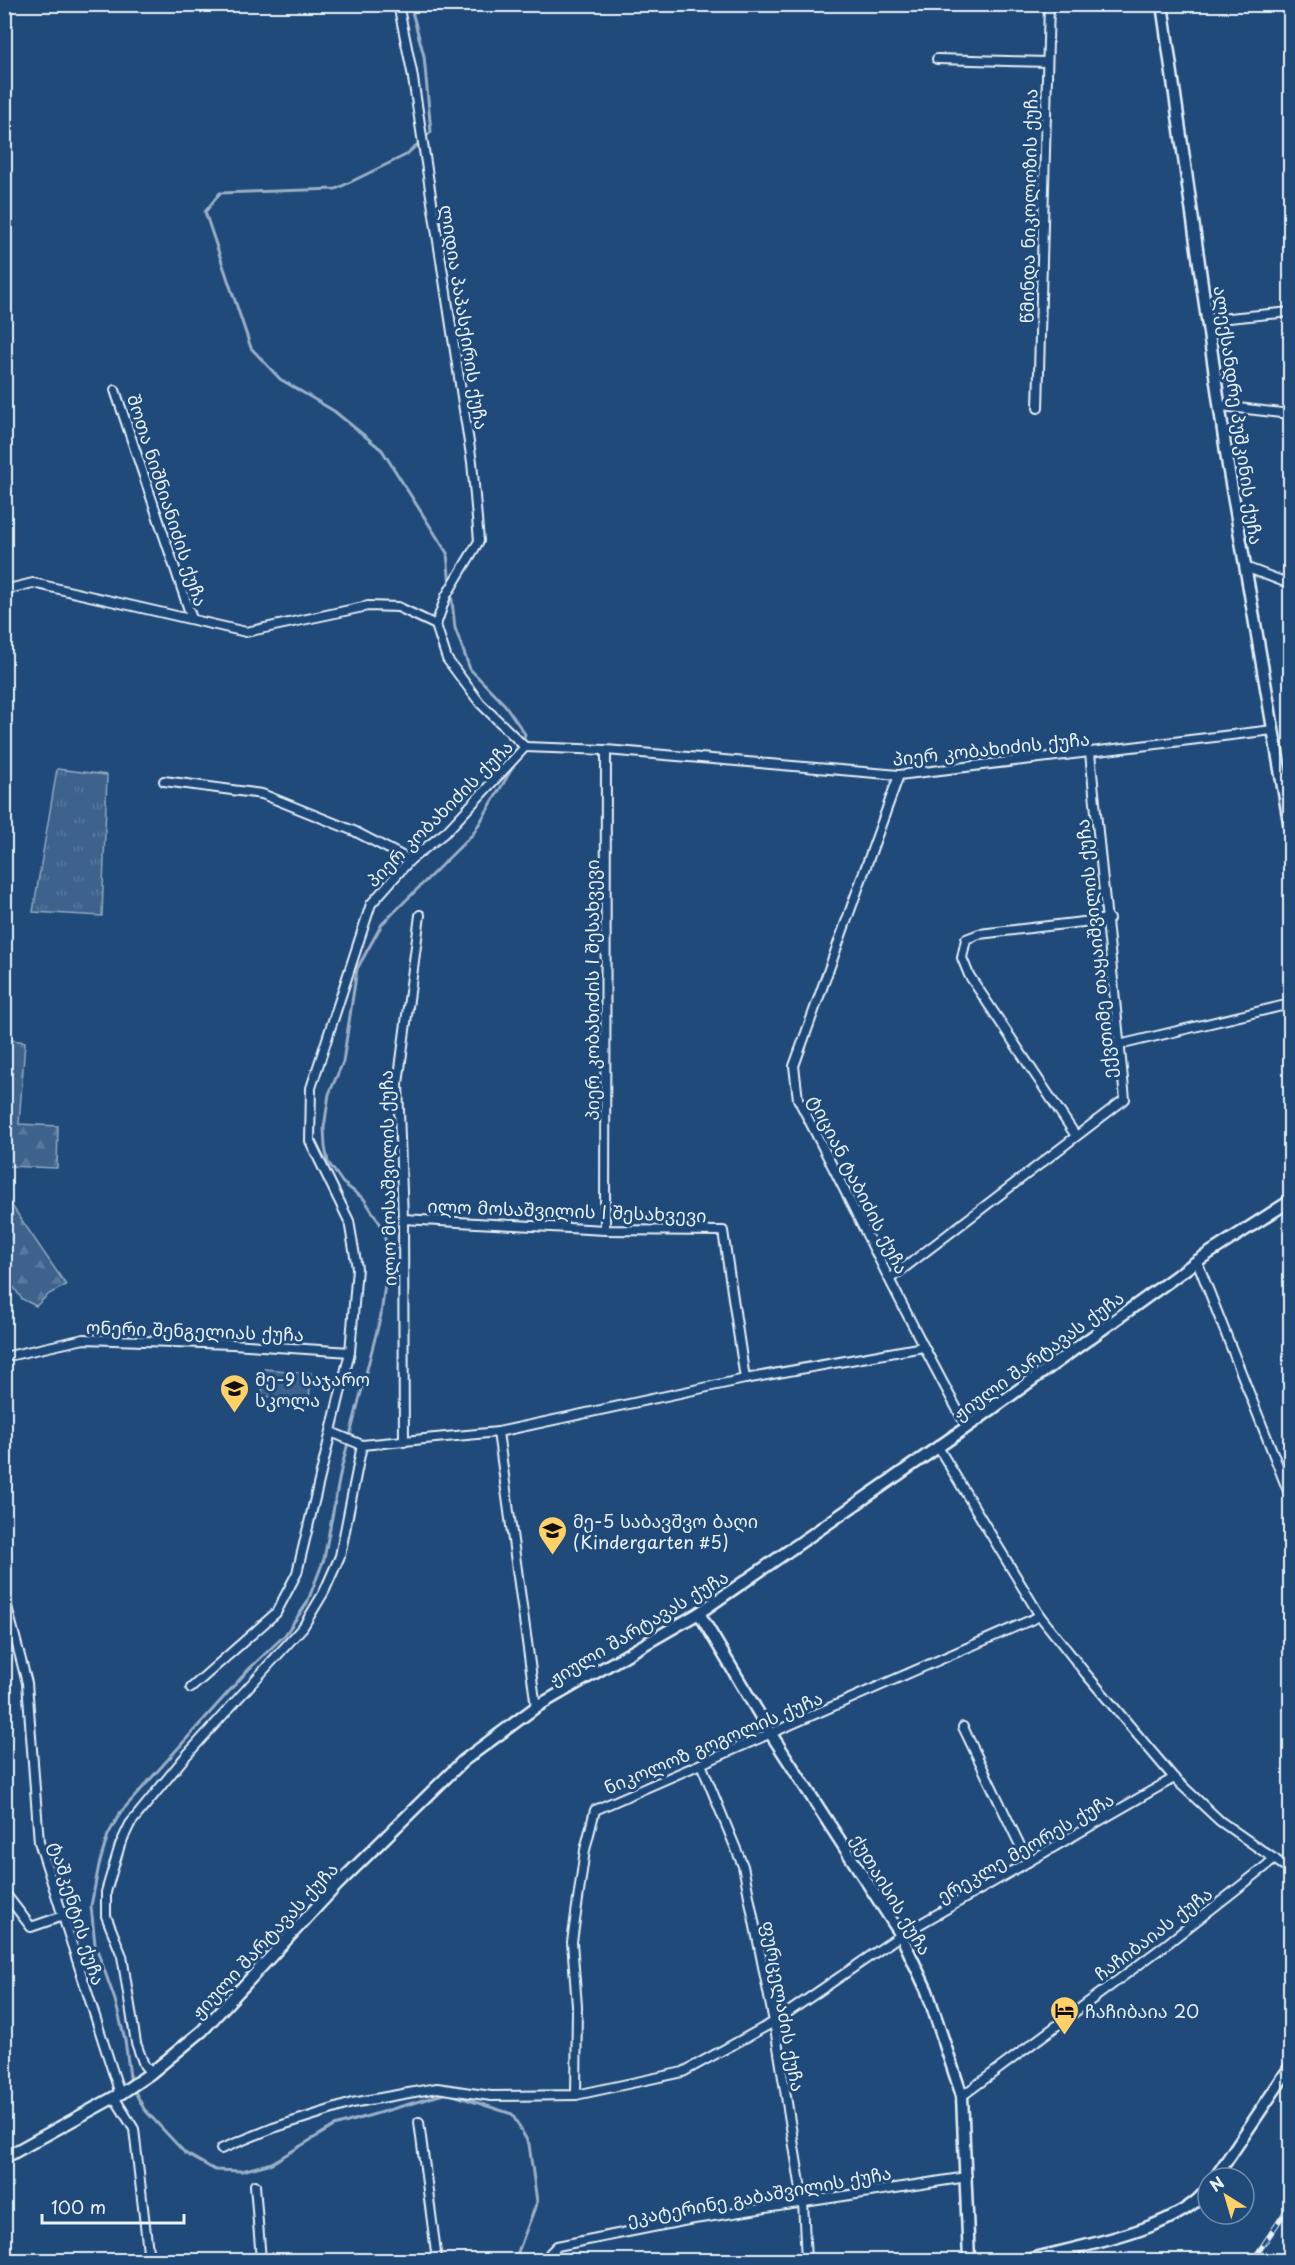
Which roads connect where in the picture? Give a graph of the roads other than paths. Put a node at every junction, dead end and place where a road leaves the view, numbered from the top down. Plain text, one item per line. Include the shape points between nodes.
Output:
1 (398, 4) edge
2 (1049, 4) edge
3 (1162, 4) edge
4 (937, 59) dead end
5 (1047, 62) junction
6 (1290, 312) edge
7 (1209, 320) junction
8 (115, 390) dead end
9 (1221, 406) junction
10 (1038, 408) dead end
11 (1290, 414) edge
12 (1245, 567) junction
13 (1290, 584) edge
14 (4, 590) edge
15 (192, 619) junction
16 (436, 625) junction
17 (1273, 730) junction
18 (525, 747) junction
19 (606, 750) junction
20 (1090, 753) junction
21 (899, 775) junction
22 (164, 781) dead end
23 (1290, 828) edge
24 (410, 860) junction
25 (420, 915) dead end
26 (1109, 919) junction
27 (1290, 1004) edge
28 (1119, 1045) junction
29 (1076, 1136) junction
30 (1290, 1201) edge
31 (403, 1219) junction
32 (605, 1230) junction
33 (1197, 1261) junction
34 (891, 1278) junction
35 (922, 1347) junction
36 (350, 1352) junction
37 (4, 1357) edge
38 (745, 1379) junction
39 (967, 1427) junction
40 (331, 1432) junction
41 (498, 1432) junction
42 (404, 1442) junction
43 (360, 1445) junction
44 (938, 1447) junction
45 (1290, 1496) edge
46 (4, 1595) edge
47 (699, 1613) junction
48 (1041, 1616) junction
49 (191, 1688) dead end
50 (536, 1707) junction
51 (963, 1727) dead end
52 (771, 1734) junction
53 (701, 1764) junction
54 (1174, 1778) junction
55 (1275, 1859) junction
56 (1028, 1862) junction
57 (1290, 1870) edge
58 (4, 1892) edge
59 (63, 1916) junction
60 (901, 1935) junction
61 (774, 2022) junction
62 (1290, 2067) edge
63 (151, 2073) junction
64 (576, 2095) junction
65 (117, 2096) junction
66 (962, 2096) junction
67 (419, 2121) dead end
68 (220, 2149) dead end
69 (4, 2158) edge
70 (1223, 2166) edge
71 (967, 2177) junction
72 (255, 2186) dead end
73 (803, 2202) junction
74 (1196, 2202) edge
75 (149, 2260) edge
76 (261, 2260) edge
77 (437, 2260) edge
78 (548, 2260) edge
79 (806, 2260) edge
80 (969, 2260) edge
81 (1027, 2260) edge

1 - 16 street, ლიდია პაპასქირის ქუჩა via 472,462 479,541 446,596
2 - 5 street, წმინდა ნიკოლოზის ქუჩა
3 - 7 street, ალექსანდრე პუშკინის ქუჩა
4 - 5 street
5 - 10 street, წმინდა ნიკოლოზის ქუჩა
6 - 7 street
7 - 9 street, ალექსანდრე პუშკინის ქუჩა
8 - 15 street, შოთა ნიშნიანიძის ქუჩა
9 - 11 street
9 - 12 street, ალექსანდრე პუშკინის ქუჩა
12 - 13 street
12 - 17 street, ალექსანდრე პუშკინის ქუჩა
14 - 15 street via 33,583
15 - 16 street via 246,632 368,606 398,607
16 - 18 street via 447,659 480,704
17 - 20 street, პიერ კობახიძის ქუჩა
17 - 23 street, ალექსანდრე პუშკინის ქუჩა
18 - 19 street, პიერ კობახიძის ქუჩა
18 - 24 street, პიერ კობახიძის ქუჩა via 447,831
19 - 21 street, პიერ კობახიძის ქუჩა
19 - 32 street, პიერ კობახიძის I შესახვევი
20 - 21 street, პიერ კობახიძის ქუჩა
20 - 26 street, ექვთიმე თაყაიშვილის ქუჩა
21 - 34 street, ტიციან ტაბიძის ქუჩა via 794,1066 798,1099
22 - 24 street via 262,794 354,831
24 - 36 street, პიერ კობახიძის ქუჩა via 370,904 311,1088 310,1141 350,1221 357,1268
25 - 31 street, ილო მოსაშვილის ქუჩა via 398,1084
26 - 28 street, ექვთიმე თაყაიშვილის ქუჩა
26 - 29 street via 979,934 966,939 962,958 969,975
27 - 28 street
28 - 29 street, ექვთიმე თაყაიშვილის ქუჩა via 1125,1099
29 - 34 street, ექვთიმე თაყაიშვილის ქუჩა
30 - 33 street, ჟიული შარტავას ქუჩა
31 - 32 street, ილო მოსაშვილის I შესახვევი
31 - 42 street, ილო მოსაშვილის ქუჩა
32 - 38 street, ილო მოსაშვილის I შესახვევი via 723,1231
33 - 39 street, ჟიული შარტავას ქუჩა
33 - 45 street
34 - 35 street, ტიციან ტაბიძის ქუჩა
35 - 38 street
35 - 39 street, ტიციან ტაბიძის ქუჩა
36 - 37 street, ონერი შენგელიას ქუჩა via 84,1339
36 - 40 street, პიერ კობახიძის ქუჩა
38 - 41 street
39 - 44 street, ჟიული შარტავას ქუჩა
40 - 43 street
40 - 49 street, პიერ კობახიძის ქუჩა via 297,1572 276,1613
41 - 42 street
41 - 50 street
42 - 43 street
43 - 63 street via 340,1556 303,1627 185,1757 130,1824 120,1845 106,1892 106,1916 122,1956 136,2043
44 - 47 street, ჟიული შარტავას ქუჩა
44 - 48 street
46 - 59 street, ტაშკენტის ქუჩა via 27,1683 39,1842
47 - 50 street, ჟიული შარტავას ქუჩა
47 - 52 street, ქუთაისის ქუჩა
48 - 52 street, ნიკოლოზ გოგოლის ქუჩა
48 - 54 street
50 - 63 street, ჟიული შარტავას ქუჩა via 463,1761 336,1886 202,2031
51 - 56 street
52 - 53 street, ნიკოლოზ გოგოლის ქუჩა
52 - 60 street, ქუთაისის ქუჩა
53 - 61 street, ფურცელაძის ქუჩა via 743,1866
53 - 64 street, ნიკოლოზ გოგოლის ქუჩა via 600,1806 592,1816 572,1941 577,2006
54 - 55 street via 1220,1821
54 - 56 street, ერეკლე მეორეს ქუჩა
55 - 57 street
55 - 66 street, ჩაჩიბაიას ქუჩა
56 - 60 street, ერეკლე მეორეს ქუჩა
58 - 59 street via 31,1927
59 - 65 street, ტაშკენტის ქუჩა
60 - 61 street, ერეკლე მეორეს ქუჩა
60 - 66 street, ქუთაისის ქუჩა via 927,1991
61 - 64 street, ერეკლე მეორეს ქუჩა via 683,2072
61 - 73 street, ფურცელაძის ქუჩა
62 - 70 street
63 - 65 street, ჟიული შარტავას ქუჩა
64 - 68 street, ერეკლე მეორეს ქუჩა via 491,2096 437,2088 352,2103
65 - 69 street
65 - 75 street, ტაშკენტის ქუჩა via 134,2129
66 - 71 street, ქუთაისის ქუჩა
67 - 77 street
71 - 73 street, ეკატერინე გაბაშვილის ქუჩა
71 - 80 street, ქუთაისის ქუჩა
72 - 76 street
73 - 78 street, ეკატერინე გაბაშვილის ქუჩა via 556,2246
73 - 79 street, ფურცელაძის ქუჩა
74 - 81 street via 1164,2222

